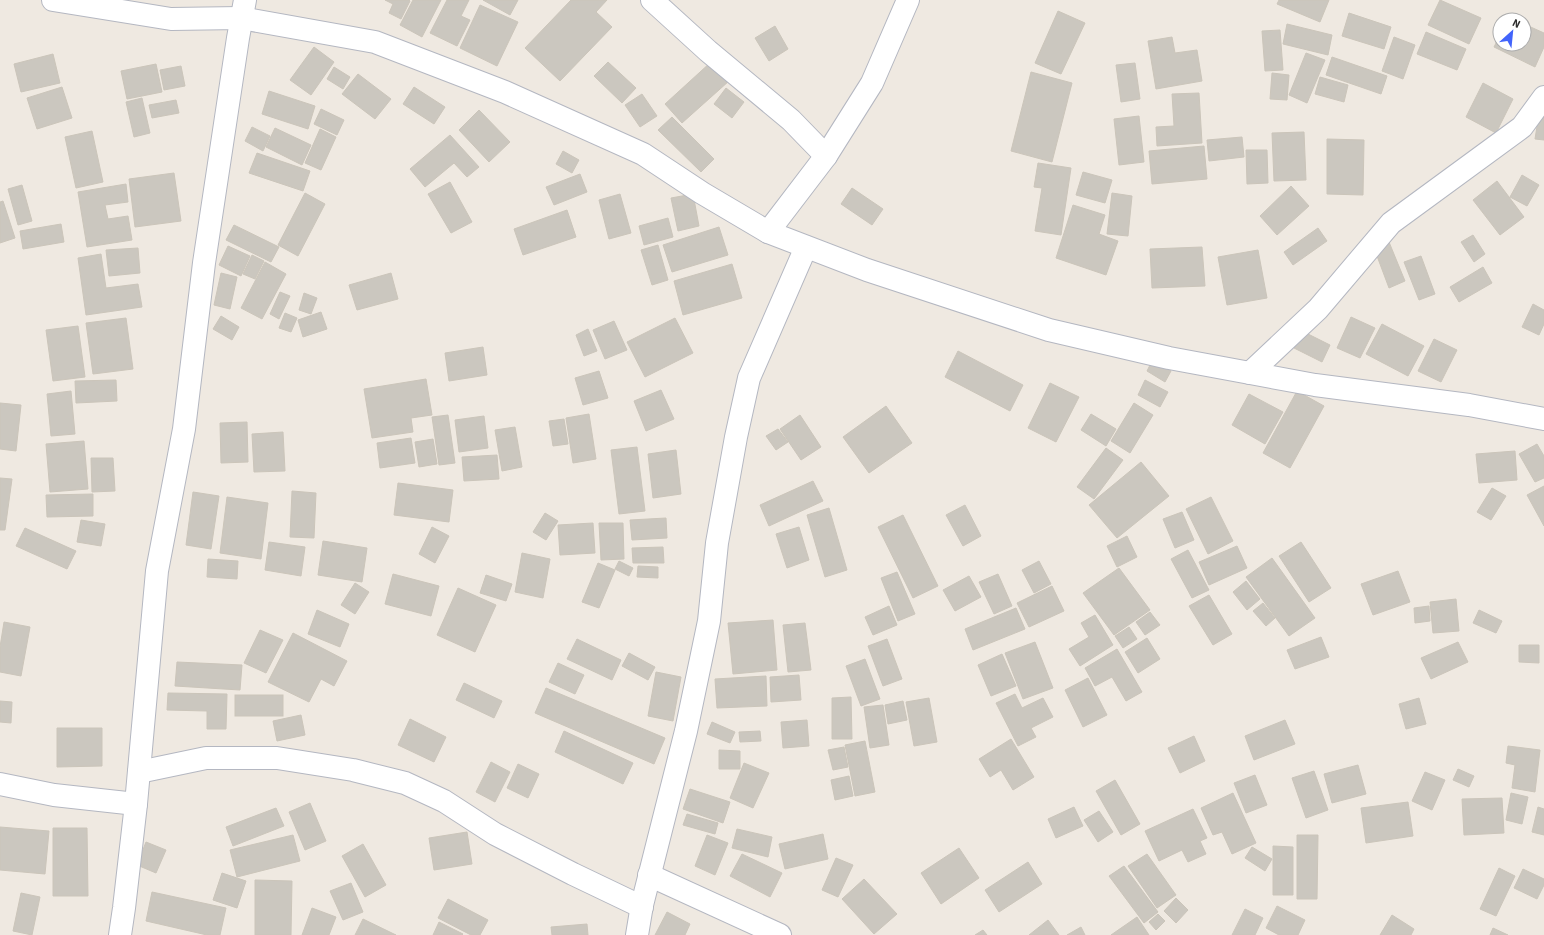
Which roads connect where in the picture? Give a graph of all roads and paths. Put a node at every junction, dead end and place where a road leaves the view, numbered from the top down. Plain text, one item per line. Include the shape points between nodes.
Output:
1 (53, 0) edge
2 (652, 0) edge
3 (908, 0) edge
4 (243, 9) edge
5 (1544, 97) edge
6 (826, 156) junction
7 (768, 232) junction
8 (806, 247) junction
9 (1250, 373) junction
10 (1544, 419) edge
11 (139, 772) junction
12 (0, 784) edge
13 (136, 804) junction
14 (650, 875) junction
15 (642, 907) junction
16 (120, 935) edge
17 (637, 935) edge
18 (780, 935) edge

1 - 4 street via 171,19
2 - 6 street via 708,51 791,120
3 - 6 street via 872,83
4 - 7 street via 375,42 505,92 642,154
4 - 11 street via 204,263 184,429 157,571
5 - 9 street via 1522,127 1392,223 1318,309
6 - 7 street
7 - 8 street
8 - 9 street via 867,270 1049,330 1169,358
8 - 14 street via 749,378 717,543 709,621 686,731
9 - 10 street via 1315,385 1469,405
11 - 13 street
11 - 15 street via 206,758 277,758 353,770 405,783 444,801 502,838
12 - 13 street via 54,795
13 - 16 street
14 - 15 street
14 - 18 street
15 - 17 street

